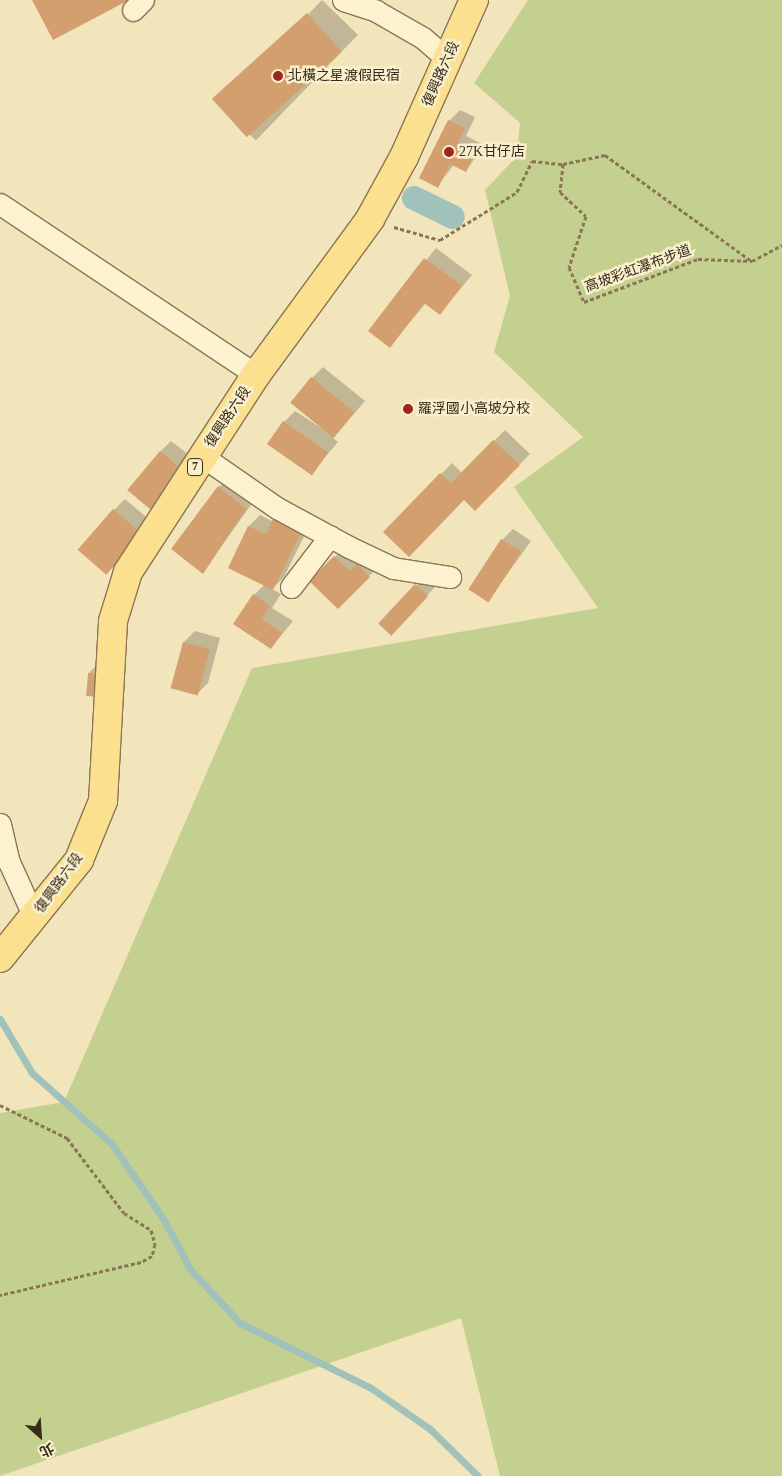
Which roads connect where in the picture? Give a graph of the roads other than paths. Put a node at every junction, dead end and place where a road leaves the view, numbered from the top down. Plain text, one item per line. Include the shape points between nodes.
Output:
1 (343, 0) edge
2 (474, 0) edge
3 (448, 59) junction
4 (0, 204) edge
5 (256, 375) junction
6 (202, 456) junction
7 (330, 536) junction
8 (450, 577) dead end
9 (291, 587) dead end
10 (0, 824) edge
11 (34, 917) junction
12 (0, 958) edge

1 - 3 lane via 384,16 423,38
2 - 3 main road, 復興路六段 / 7
3 - 5 main road, 復興路六段 / 7 via 404,157 370,220
4 - 5 lane
5 - 6 main road, 復興路六段 / 7
6 - 7 lane via 277,508
6 - 11 main road, 復興路六段 / 7 via 128,572 113,622 103,801 79,860
7 - 8 lane via 393,568
7 - 9 lane
10 - 11 lane via 9,862
11 - 12 main road, 復興路六段 / 7

